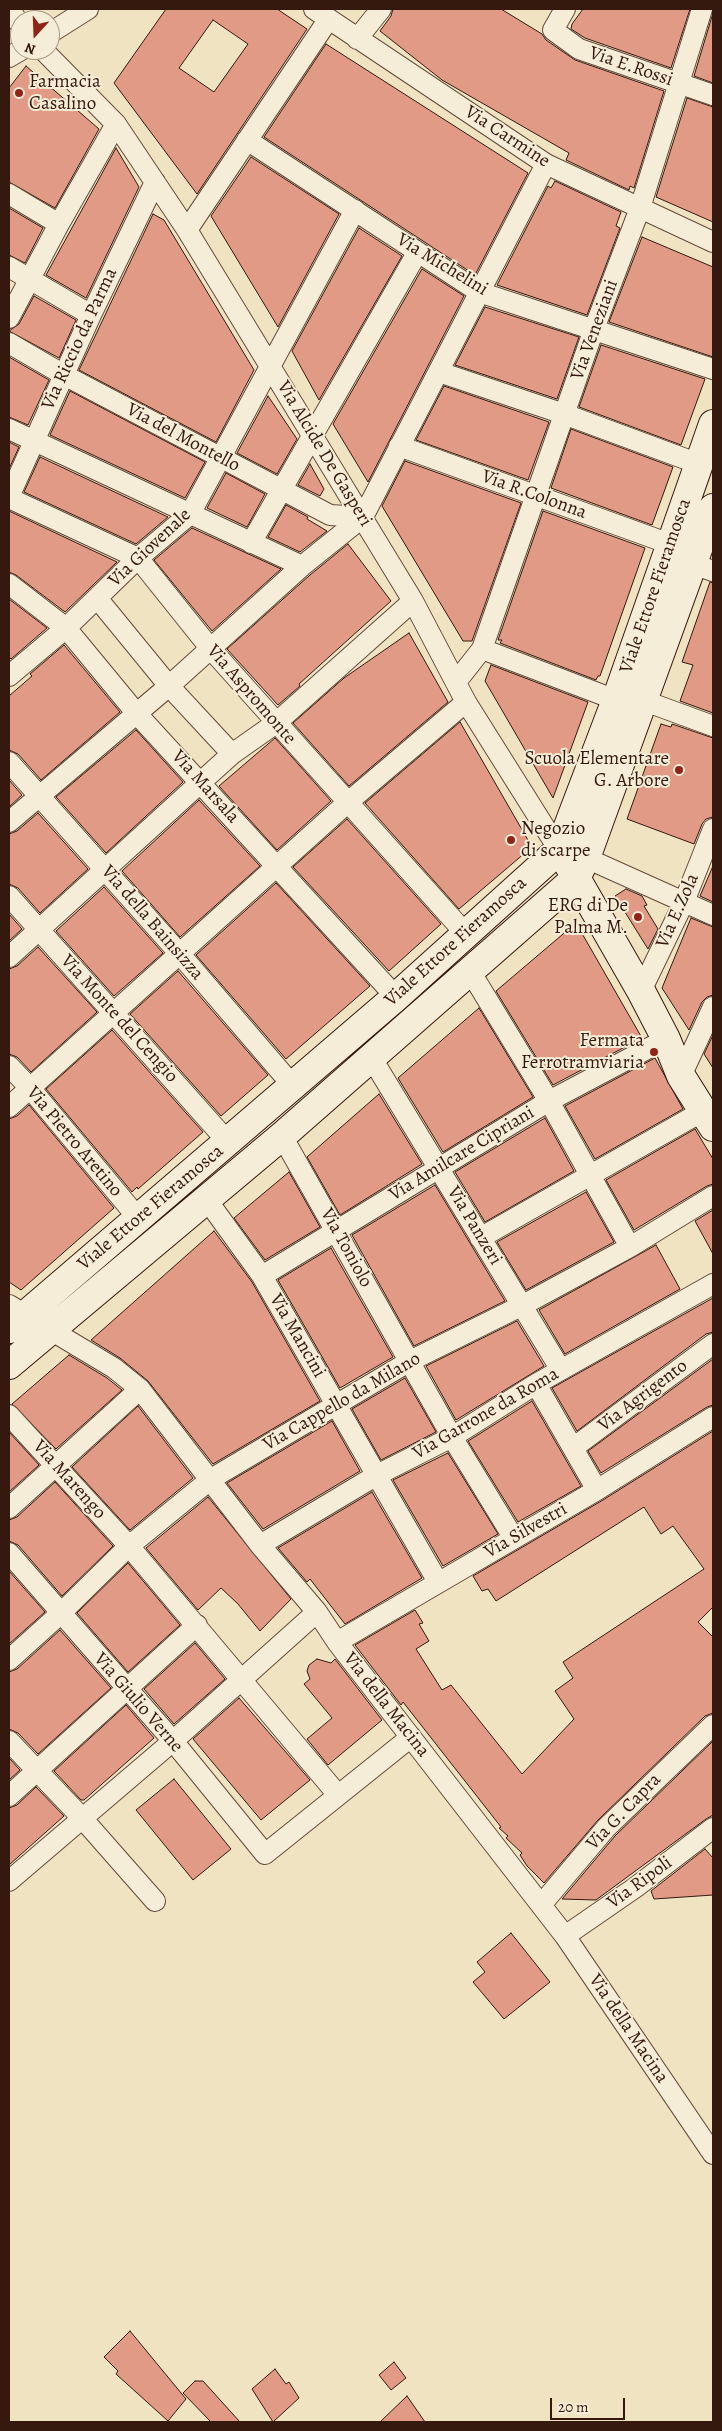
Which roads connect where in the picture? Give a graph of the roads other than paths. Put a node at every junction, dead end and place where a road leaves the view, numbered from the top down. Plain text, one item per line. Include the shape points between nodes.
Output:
1 (88, 9) edge
2 (381, 9) edge
3 (565, 9) edge
4 (702, 9) edge
5 (321, 14) edge
6 (60, 27) edge
7 (357, 39) junction
8 (54, 60) edge
9 (678, 83) junction
10 (713, 95) edge
11 (116, 124) junction
12 (247, 140) junction
13 (546, 164) junction
14 (155, 182) junction
15 (9, 194) edge
16 (640, 208) junction
17 (355, 210) junction
18 (59, 224) junction
19 (187, 230) junction
20 (713, 242) edge
21 (417, 253) junction
22 (9, 267) edge
23 (30, 279) junction
24 (479, 292) junction
25 (91, 315) junction
26 (9, 318) edge
27 (594, 329) junction
28 (9, 343) edge
29 (270, 366) junction
30 (713, 369) edge
31 (439, 372) junction
32 (64, 375) junction
33 (564, 414) junction
34 (713, 424) edge
35 (9, 429) edge
36 (313, 434) junction
37 (33, 440) junction
38 (399, 446) junction
39 (220, 458) junction
40 (700, 464) junction
41 (282, 490) junction
42 (536, 495) junction
43 (9, 497) edge
44 (713, 508) edge
45 (190, 514) junction
46 (363, 517) junction
47 (252, 543) junction
48 (670, 544) junction
49 (138, 558) junction
50 (302, 566) junction
51 (703, 567) edge
52 (9, 584) edge
53 (97, 598) junction
54 (413, 601) junction
55 (66, 628) junction
56 (210, 648) junction
57 (482, 649) junction
58 (10, 672) edge
59 (456, 682) junction
60 (169, 686) junction
61 (629, 700) junction
62 (466, 702) junction
63 (137, 714) junction
64 (276, 723) junction
65 (713, 726) edge
66 (232, 754) junction
67 (9, 762) edge
68 (201, 782) junction
69 (39, 796) junction
70 (347, 803) junction
71 (9, 822) edge
72 (713, 829) edge
73 (559, 850) junction
74 (277, 867) junction
75 (581, 868) junction
76 (106, 870) junction
77 (9, 896) edge
78 (684, 902) junction
79 (713, 915) edge
80 (38, 930) junction
81 (465, 933) junction
82 (179, 953) junction
83 (9, 957) edge
84 (470, 971) junction
85 (641, 991) junction
86 (396, 997) junction
87 (713, 1007) edge
88 (113, 1012) junction
89 (666, 1039) junction
90 (371, 1057) junction
91 (9, 1066) edge
92 (681, 1076) junction
93 (293, 1086) junction
94 (30, 1088) junction
95 (549, 1101) junction
96 (9, 1107) edge
97 (708, 1119) edge
98 (282, 1136) junction
99 (228, 1142) junction
100 (438, 1168) junction
101 (589, 1175) junction
102 (713, 1196) edge
103 (207, 1200) junction
104 (138, 1218) junction
105 (337, 1230) junction
106 (480, 1238) junction
107 (630, 1247) junction
108 (262, 1276) junction
109 (713, 1284) edge
110 (523, 1306) junction
111 (14, 1316) edge
112 (51, 1331) junction
113 (713, 1344) edge
114 (410, 1361) junction
115 (9, 1365) edge
116 (561, 1370) junction
117 (536, 1384) junction
118 (140, 1389) junction
119 (336, 1404) junction
120 (9, 1415) edge
121 (713, 1417) edge
122 (452, 1436) junction
123 (573, 1448) junction
124 (56, 1465) junction
125 (377, 1475) junction
126 (211, 1479) junction
127 (597, 1490) junction
128 (9, 1508) edge
129 (514, 1537) junction
130 (260, 1544) junction
131 (129, 1546) junction
132 (9, 1553) edge
133 (438, 1582) junction
134 (317, 1612) junction
135 (60, 1614) junction
136 (197, 1625) junction
137 (337, 1642) junction
138 (9, 1660) edge
139 (242, 1679) junction
140 (126, 1689) junction
141 (713, 1725) edge
142 (411, 1737) junction
143 (9, 1741) edge
144 (172, 1741) junction
145 (37, 1771) junction
146 (338, 1795) junction
147 (9, 1796) edge
148 (82, 1818) junction
149 (711, 1833) edge
150 (9, 1881) edge
151 (155, 1901) dead end
152 (541, 1905) junction
153 (566, 1936) junction
154 (713, 2154) edge

1 - 6 street
2 - 7 street
3 - 9 street, Via E.Rossi via 553,30 579,49
4 - 9 street, Via Veneziani
5 - 7 street, Via Carmine
5 - 12 street
7 - 13 street, Via Carmine
8 - 11 street, Via Alcide De Gasperi
9 - 10 street, Via E.Rossi
9 - 16 street, Via Veneziani
11 - 14 street, Via Alcide De Gasperi
11 - 18 street
12 - 17 street, Via Michelini
12 - 19 street
13 - 16 street, Via Carmine
13 - 24 street
14 - 19 street, Via Alcide De Gasperi
14 - 25 street, Via Riccio da Parma
15 - 18 street
16 - 20 street, Via Carmine
16 - 27 street, Via Veneziani
17 - 21 street, Via Michelini
17 - 29 street, Via Giovenale
18 - 23 street
19 - 29 street, Via Alcide De Gasperi
21 - 24 street, Via Michelini
21 - 36 street
22 - 23 street
23 - 25 street
23 - 26 street
24 - 27 street, Via Michelini
24 - 31 street
25 - 32 street, Via Riccio da Parma
27 - 30 street, Via Michelini
27 - 33 street, Via Veneziani
28 - 32 street, Via del Montello
29 - 36 street, Via Alcide De Gasperi
29 - 39 street, Via Giovenale
31 - 33 street
31 - 38 street
32 - 37 street, Via Riccio da Parma
32 - 39 street, Via del Montello
33 - 40 street
33 - 42 street, Via Veneziani
34 - 40 main road, Viale Ettore Fieramosca
35 - 37 street
36 - 41 street
36 - 46 street, Via Alcide De Gasperi
37 - 43 street, Via Riccio da Parma
37 - 45 street
38 - 42 street, Via R.Colonna
38 - 46 street
39 - 41 street, Via del Montello
39 - 45 street, Via Giovenale
40 - 48 main road, Viale Ettore Fieramosca
41 - 46 street, Via del Montello via 330,515
41 - 47 street
42 - 48 street, Via R.Colonna
42 - 57 street, Via Veneziani
43 - 49 street, Via Aspromonte
44 - 51 main road, Viale Ettore Fieramosca
45 - 47 street
45 - 49 street, Via Giovenale
46 - 50 street
46 - 54 street, Via Alcide De Gasperi
47 - 50 street
48 - 61 main road, Viale Ettore Fieramosca
49 - 53 street, Via Giovenale
49 - 56 street, Via Aspromonte
50 - 56 street
51 - 61 main road, Viale Ettore Fieramosca
52 - 55 street, Via Marsala
53 - 55 street, Via Giovenale
53 - 60 street
54 - 59 street, Via Alcide De Gasperi
54 - 64 street
55 - 58 street, Via Giovenale
55 - 63 street, Via Marsala
56 - 60 street
56 - 64 street, Via Aspromonte
57 - 59 street, Via Veneziani
57 - 61 street
59 - 62 street, Via Alcide De Gasperi
60 - 63 street
60 - 66 street
61 - 65 street
61 - 73 main road, Viale Ettore Fieramosca
61 - 75 main road, Viale Ettore Fieramosca
62 - 70 street
62 - 73 street, Via Alcide De Gasperi
63 - 68 street, Via Marsala
63 - 69 street
64 - 66 street
64 - 70 street, Via Aspromonte
66 - 68 street
67 - 69 street, Via della Bainsizza
68 - 74 street, Via Marsala
68 - 76 street
69 - 71 street
69 - 76 street, Via della Bainsizza
70 - 74 street
70 - 81 street, Via Aspromonte
72 - 78 street, Via E.Zola
73 - 75 main road, Via Alcide De Gasperi
73 - 81 main road, Viale Ettore Fieramosca
74 - 82 street
74 - 86 street, Via Marsala
75 - 78 street
75 - 84 main road, Viale Ettore Fieramosca
75 - 85 main road, Via Alcide De Gasperi
76 - 80 street
76 - 82 street, Via della Bainsizza
77 - 80 street, Via Monte del Cengio
78 - 79 street
78 - 85 street, Via E.Zola
80 - 83 street
80 - 88 street, Via Monte del Cengio
81 - 86 main road, Viale Ettore Fieramosca
82 - 88 street
82 - 93 street, Via della Bainsizza
84 - 90 main road, Viale Ettore Fieramosca
84 - 95 street
85 - 89 main road, Via Alcide De Gasperi
86 - 93 main road, Viale Ettore Fieramosca
87 - 92 street
88 - 94 street
88 - 99 street, Via Monte del Cengio
89 - 92 main road, Via Alcide De Gasperi
89 - 95 street, Via Amilcare Cipriani
90 - 98 main road, Viale Ettore Fieramosca
90 - 100 street, Via Panzeri
91 - 94 street, Via Pietro Aretino
92 - 97 main road, Via Alcide De Gasperi
93 - 99 main road, Viale Ettore Fieramosca
94 - 96 street
94 - 104 street, Via Pietro Aretino
95 - 100 street, Via Amilcare Cipriani
95 - 101 street
97 - 101 street
98 - 103 main road, Viale Ettore Fieramosca
98 - 105 street, Via Toniolo
99 - 104 main road, Viale Ettore Fieramosca
100 - 105 street, Via Amilcare Cipriani
100 - 106 street, Via Panzeri
101 - 106 street
101 - 107 street
102 - 107 street, Via Cappello da Milano
103 - 108 street, Via Mancini
103 - 112 main road, Viale Ettore Fieramosca
104 - 111 main road, Viale Ettore Fieramosca
105 - 108 street, Via Amilcare Cipriani
105 - 114 street, Via Toniolo
106 - 110 street, Via Panzeri
107 - 110 street, Via Cappello da Milano
108 - 119 street, Via Mancini
109 - 116 street, Via Garrone da Roma
110 - 114 street, Via Cappello da Milano
110 - 116 street, Via Panzeri
111 - 112 street, Via della Macina
112 - 115 main road, Viale Ettore Fieramosca
112 - 118 street, Via della Macina via 114,1368
113 - 123 street, Via Agrigento
114 - 119 street, Via Cappello da Milano
114 - 122 street, Via Toniolo
116 - 117 street, Via Garrone da Roma
117 - 122 street, Via Garrone da Roma
117 - 123 street
118 - 124 street
118 - 126 street, Via della Macina
119 - 125 street, Via Mancini
119 - 126 street, Via Cappello da Milano
120 - 124 street, Via Marengo
121 - 127 street, Via Silvestri
122 - 125 street, Via Garrone da Roma
122 - 129 street, Via Toniolo
123 - 127 street
124 - 128 street
124 - 131 street, Via Marengo
125 - 130 street, Via Garrone da Roma
125 - 133 street, Via Mancini
126 - 130 street, Via della Macina
126 - 131 street, Via Cappello da Milano
127 - 129 street, Via Silvestri
129 - 133 street, Via Silvestri
130 - 134 street, Via della Macina
131 - 135 street, Via Cappello da Milano
131 - 136 street, Via Marengo
132 - 135 street, Via Giulio Verne
133 - 137 street, Via Silvestri
134 - 137 street, Via della Macina
134 - 139 street
135 - 138 street, Via Cappello da Milano
135 - 140 street, Via Giulio Verne
136 - 139 street, Via Marengo
136 - 140 street
137 - 142 street, Via della Macina
139 - 144 street
139 - 146 street, Via Marengo
140 - 144 street, Via Giulio Verne
140 - 145 street
141 - 152 street, Via G. Capra via 606,1828
142 - 146 street
142 - 152 street, Via della Macina
143 - 145 street
144 - 146 street, Via Giulio Verne via 265,1854
144 - 148 street
145 - 147 street
145 - 148 street
148 - 150 street
148 - 151 street
149 - 153 street, Via Ripoli
152 - 153 street, Via della Macina
153 - 154 street, Via della Macina

